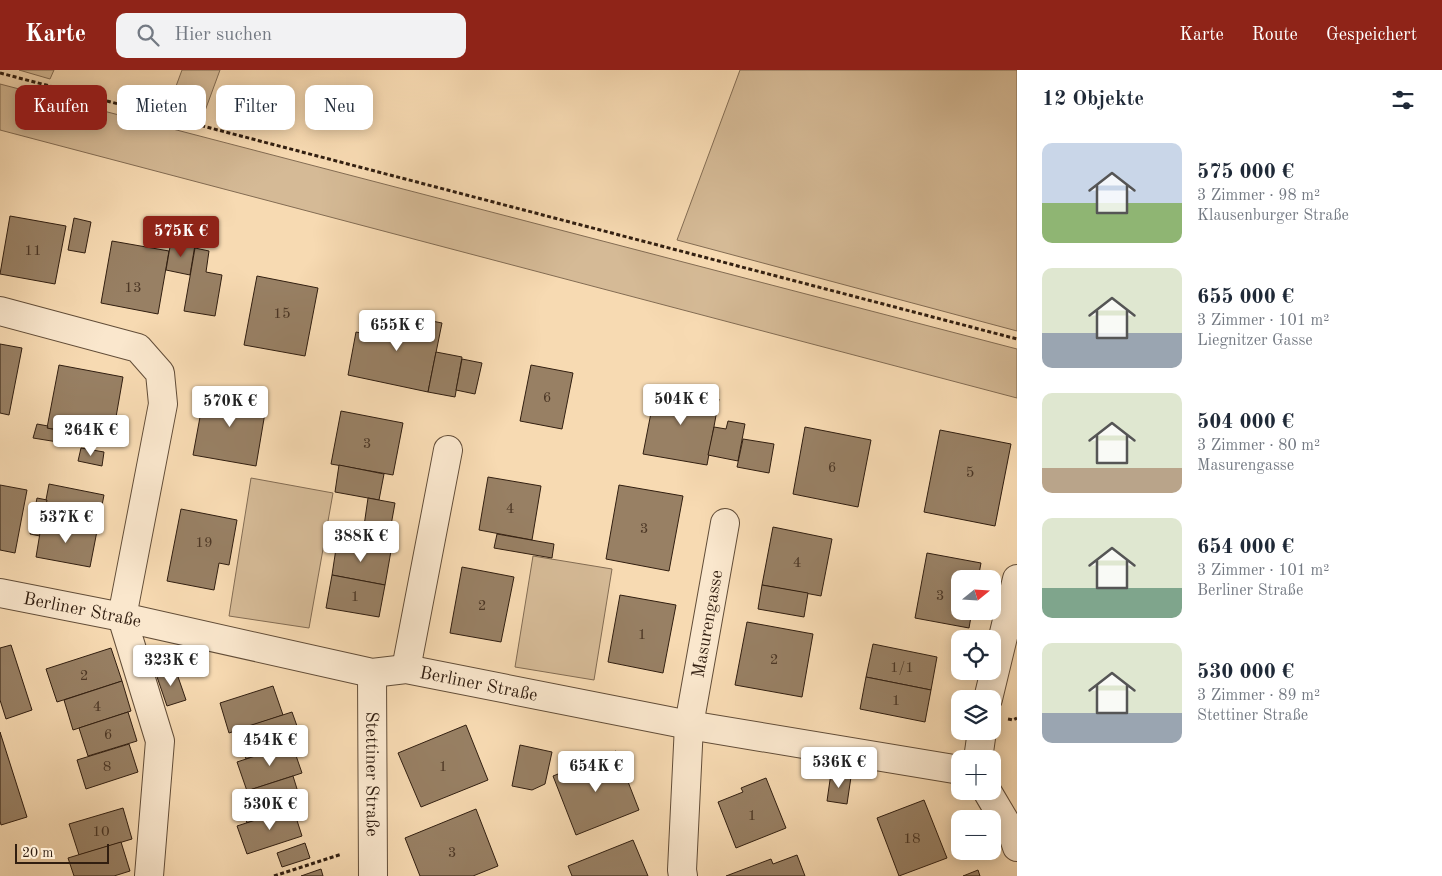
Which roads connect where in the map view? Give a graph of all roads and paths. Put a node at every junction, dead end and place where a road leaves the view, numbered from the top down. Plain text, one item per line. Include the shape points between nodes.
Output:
1 (0, 74) edge
2 (0, 311) edge
3 (1017, 339) edge
4 (448, 450) dead end
5 (725, 523) dead end
6 (1017, 579) edge
7 (0, 593) edge
8 (122, 617) junction
9 (406, 669) junction
10 (372, 673) junction
11 (990, 690) edge
12 (689, 725) junction
13 (951, 769) edge
14 (992, 800) edge
15 (372, 844) junction
16 (1017, 847) edge
17 (149, 876) edge
18 (274, 876) edge
19 (373, 876) edge
20 (683, 876) edge

1 - 3 path
2 - 8 street via 138,348 160,373 162,404
4 - 9 street
5 - 12 street, Masurengasse
6 - 11 street
7 - 8 street, Berliner Straße
8 - 10 street, Berliner Straße
8 - 17 street via 160,741
9 - 10 street, Berliner Straße
9 - 12 street, Berliner Straße
10 - 15 street, Stettiner Straße
12 - 13 street, Berliner Straße
12 - 20 street, Masurengasse
14 - 16 street
15 - 18 path
15 - 19 street, Stettiner Straße

